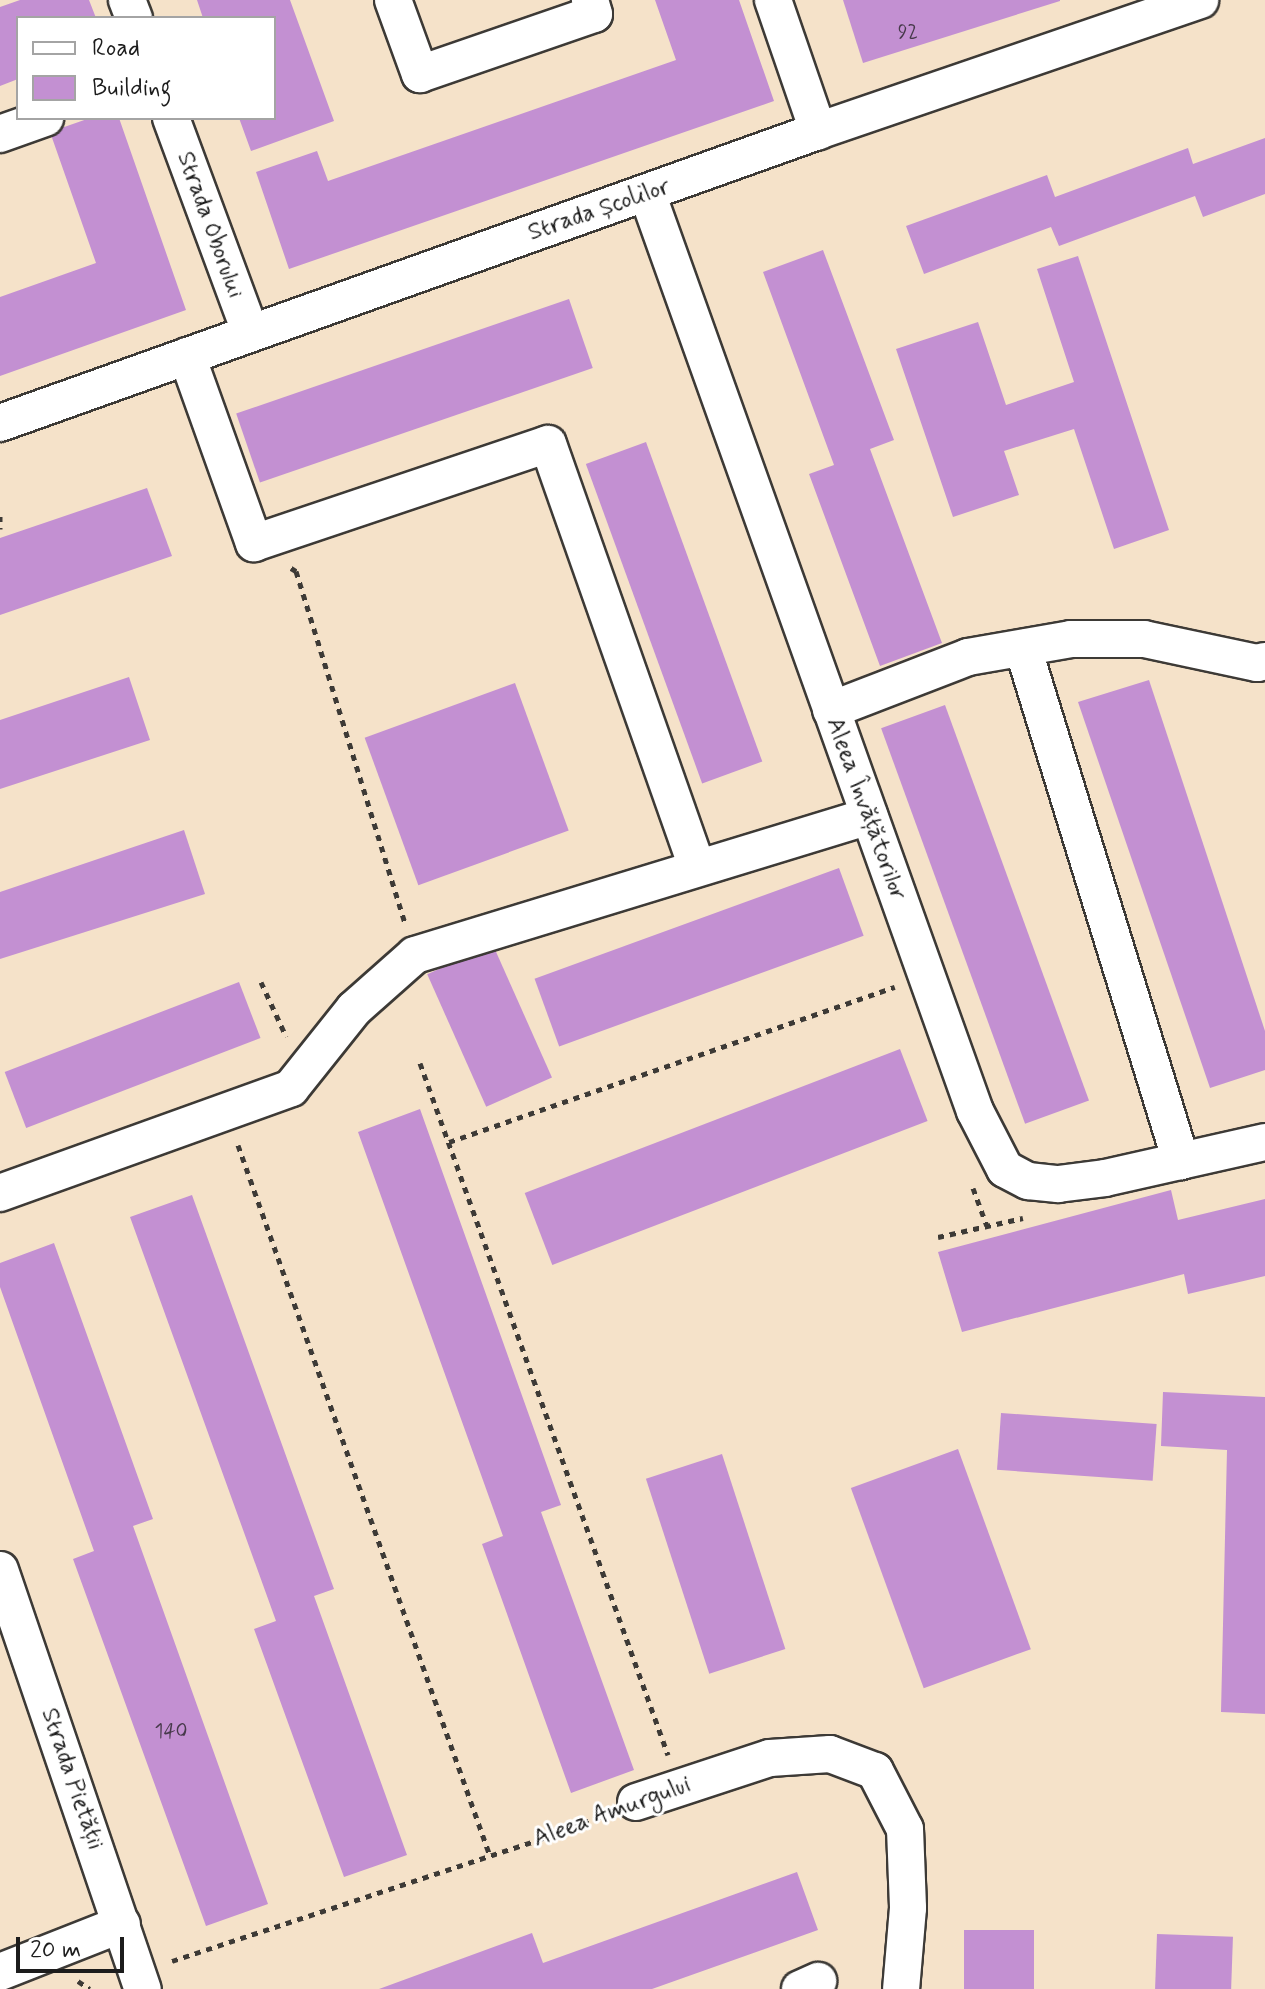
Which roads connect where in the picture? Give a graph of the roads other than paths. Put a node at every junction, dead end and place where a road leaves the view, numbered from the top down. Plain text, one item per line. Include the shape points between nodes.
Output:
1 (393, 0) edge
2 (590, 0) edge
3 (773, 0) edge
4 (1196, 1) edge
5 (39, 120) edge
6 (172, 120) edge
7 (818, 131) junction
8 (0, 134) edge
9 (647, 193) junction
10 (250, 332) junction
11 (187, 356) junction
12 (0, 423) edge
13 (1023, 648) junction
14 (1265, 661) edge
15 (831, 710) junction
16 (869, 816) junction
17 (697, 867) junction
18 (1265, 1142) edge
19 (1181, 1161) junction
20 (0, 1193) edge
21 (0, 1570) edge
22 (636, 1802) road end
23 (122, 1924) junction
24 (0, 1972) edge
25 (140, 1981) edge
26 (901, 1989) edge

1 - 2 street via 420,74 594,14
3 - 7 street
4 - 7 street, Strada Școlilor
5 - 8 street
6 - 10 street, Strada Oborului
7 - 9 street, Strada Școlilor
9 - 10 street, Strada Școlilor
9 - 15 street, Aleea Învățătorilor
10 - 11 street, Strada Școlilor
11 - 12 street, Strada Școlilor
11 - 17 street via 254,543 548,444
13 - 14 street via 1071,639 1144,639
13 - 15 street via 968,657
13 - 19 street
15 - 16 street, Aleea Învățătorilor
16 - 17 street
16 - 19 street, Aleea Învățătorilor via 975,1111 1005,1169 1028,1181 1058,1184
17 - 20 street via 415,955 354,1009 291,1088
18 - 19 street, Aleea Învățătorilor
21 - 23 street, Strada Pietății
22 - 26 street, Aleea Amurgului via 770,1758 830,1754 875,1771 905,1829 908,1908
23 - 24 street
23 - 25 street, Strada Pietății

